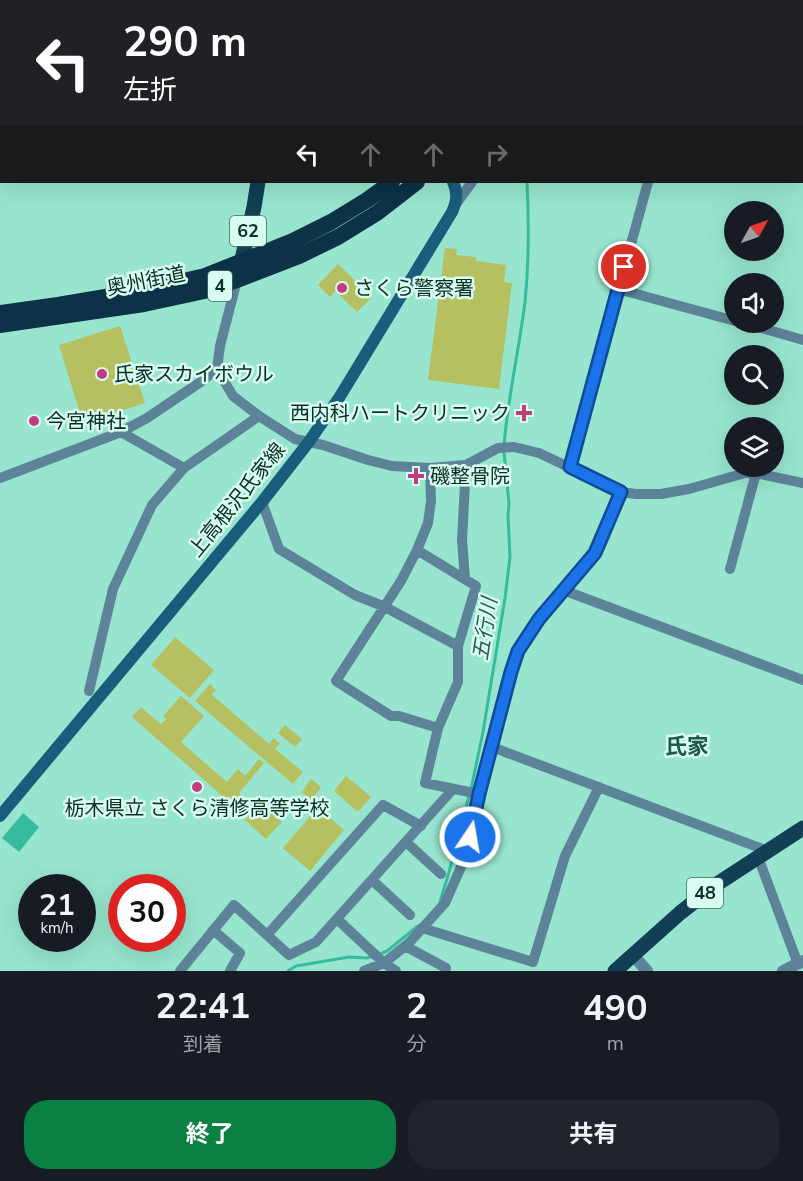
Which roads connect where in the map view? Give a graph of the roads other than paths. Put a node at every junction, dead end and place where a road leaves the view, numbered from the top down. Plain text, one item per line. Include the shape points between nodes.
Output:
1 (258, 183) edge
2 (391, 183) edge
3 (416, 183) edge
4 (453, 183) edge
5 (471, 183) edge
6 (648, 183) edge
7 (456, 204) junction
8 (240, 263) junction
9 (237, 280) junction
10 (618, 289) junction
11 (0, 313) edge
12 (724, 318) edge
13 (0, 325) edge
14 (781, 333) edge
15 (803, 339) edge
16 (217, 369) junction
17 (259, 416) junction
18 (121, 432) junction
19 (309, 443) junction
20 (466, 465) junction
21 (570, 467) junction
22 (184, 468) junction
23 (430, 468) junction
24 (731, 477) edge
25 (755, 477) edge
26 (775, 477) edge
27 (0, 478) edge
28 (803, 483) edge
29 (621, 492) junction
30 (262, 502) junction
31 (417, 550) junction
32 (730, 569) dead end
33 (465, 579) junction
34 (563, 590) junction
35 (385, 607) junction
36 (458, 646) junction
37 (803, 680) edge
38 (89, 691) dead end
39 (438, 728) junction
40 (492, 747) junction
41 (599, 788) junction
42 (453, 789) junction
43 (479, 794) junction
44 (0, 816) edge
45 (421, 826) junction
46 (803, 828) edge
47 (406, 842) junction
48 (763, 854) junction
49 (441, 873) dead end
50 (372, 880) junction
51 (410, 915) dead end
52 (337, 919) junction
53 (422, 928) junction
54 (213, 930) junction
55 (267, 935) junction
56 (405, 946) junction
57 (633, 956) junction
58 (801, 962) edge
59 (384, 963) junction
60 (446, 968) dead end
61 (180, 971) edge
62 (230, 971) edge
63 (364, 971) edge
64 (396, 971) edge
65 (615, 971) edge
66 (647, 971) edge
67 (783, 971) edge

1 - 8 main road, 62
2 - 8 highway, 奥州街道 / 4 via 331,222
3 - 9 highway, 奥州街道 / 4 via 338,237
4 - 7 main road
5 - 7 street
6 - 10 street
7 - 19 main road, 上高根沢氏家線
8 - 9 main road, 62
8 - 11 highway, 奥州街道 / 4 via 141,291
9 - 13 highway, 奥州街道 / 4 via 144,304
9 - 16 street
10 - 12 street
10 - 21 street
14 - 15 street
16 - 17 street via 233,396
16 - 18 street
17 - 19 street via 295,439
17 - 22 street
18 - 22 street
18 - 27 street
19 - 23 street via 392,466
19 - 30 main road, 上高根沢氏家線
20 - 21 street via 498,448 514,447
20 - 23 street
20 - 33 street via 462,540
21 - 29 street
22 - 38 street via 152,505 113,589
23 - 31 street via 428,523
24 - 29 street via 661,494
25 - 32 street
26 - 28 street
29 - 34 street via 595,553
30 - 35 street via 279,549 355,595
30 - 44 main road, 上高根沢氏家線
31 - 33 street
31 - 35 street
33 - 36 street via 476,585
34 - 37 street
34 - 40 street via 518,651
35 - 36 street
35 - 39 street via 336,681 391,716
36 - 39 street via 458,682
39 - 42 street via 425,783
40 - 41 street
40 - 43 street
41 - 48 street
41 - 53 street via 566,856 532,962
42 - 43 street
42 - 45 street
43 - 53 street via 465,858 445,903
45 - 47 street
45 - 55 street via 383,805
46 - 48 main road, 48
47 - 49 street
47 - 50 street
48 - 57 main road, 48 via 680,913
48 - 58 street
50 - 51 street
50 - 52 street
52 - 55 street via 316,942 289,955
52 - 59 street
53 - 56 street
54 - 55 street via 234,905
54 - 61 street
54 - 62 street via 240,952
56 - 59 street
56 - 60 street
57 - 65 main road, 48
57 - 66 street
58 - 67 street
59 - 63 street
59 - 64 street

